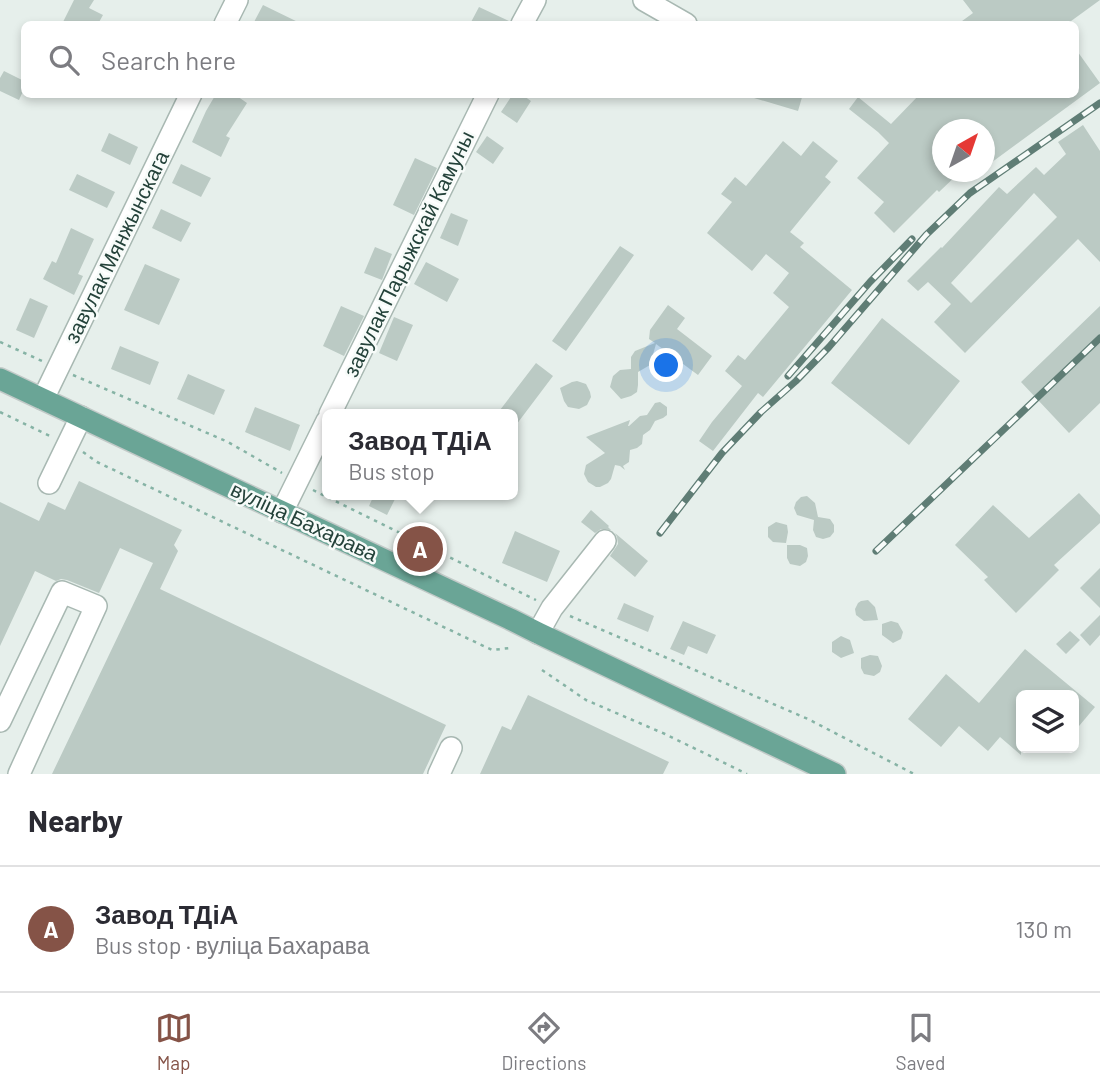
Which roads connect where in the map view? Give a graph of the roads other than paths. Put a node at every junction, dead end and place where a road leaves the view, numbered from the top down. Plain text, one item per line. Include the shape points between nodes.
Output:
1 (237, 0) edge
2 (535, 0) edge
3 (644, 0) edge
4 (226, 21) edge
5 (524, 21) edge
6 (680, 21) edge
7 (189, 98) edge
8 (486, 98) edge
9 (0, 379) edge
10 (43, 399) junction
11 (332, 409) edge
12 (81, 417) junction
13 (322, 431) edge
14 (49, 483) dead end
15 (282, 512) junction
16 (605, 541) dead end
17 (538, 633) junction
18 (0, 721) edge
19 (452, 748) dead end
20 (19, 774) edge
21 (439, 774) edge
22 (835, 774) edge

1 - 4 street
2 - 5 street
3 - 6 street
7 - 10 street, завулак Мянжынскага
8 - 11 street, завулак Парыжскай Камуны
9 - 10 main road, вуліца Бахарава
10 - 12 main road, вуліца Бахарава
12 - 14 street
12 - 15 main road, вуліца Бахарава
13 - 15 street
15 - 17 main road, вуліца Бахарава
16 - 17 street
17 - 22 main road, вуліца Бахарава
18 - 20 street via 62,592 96,606
19 - 21 street

